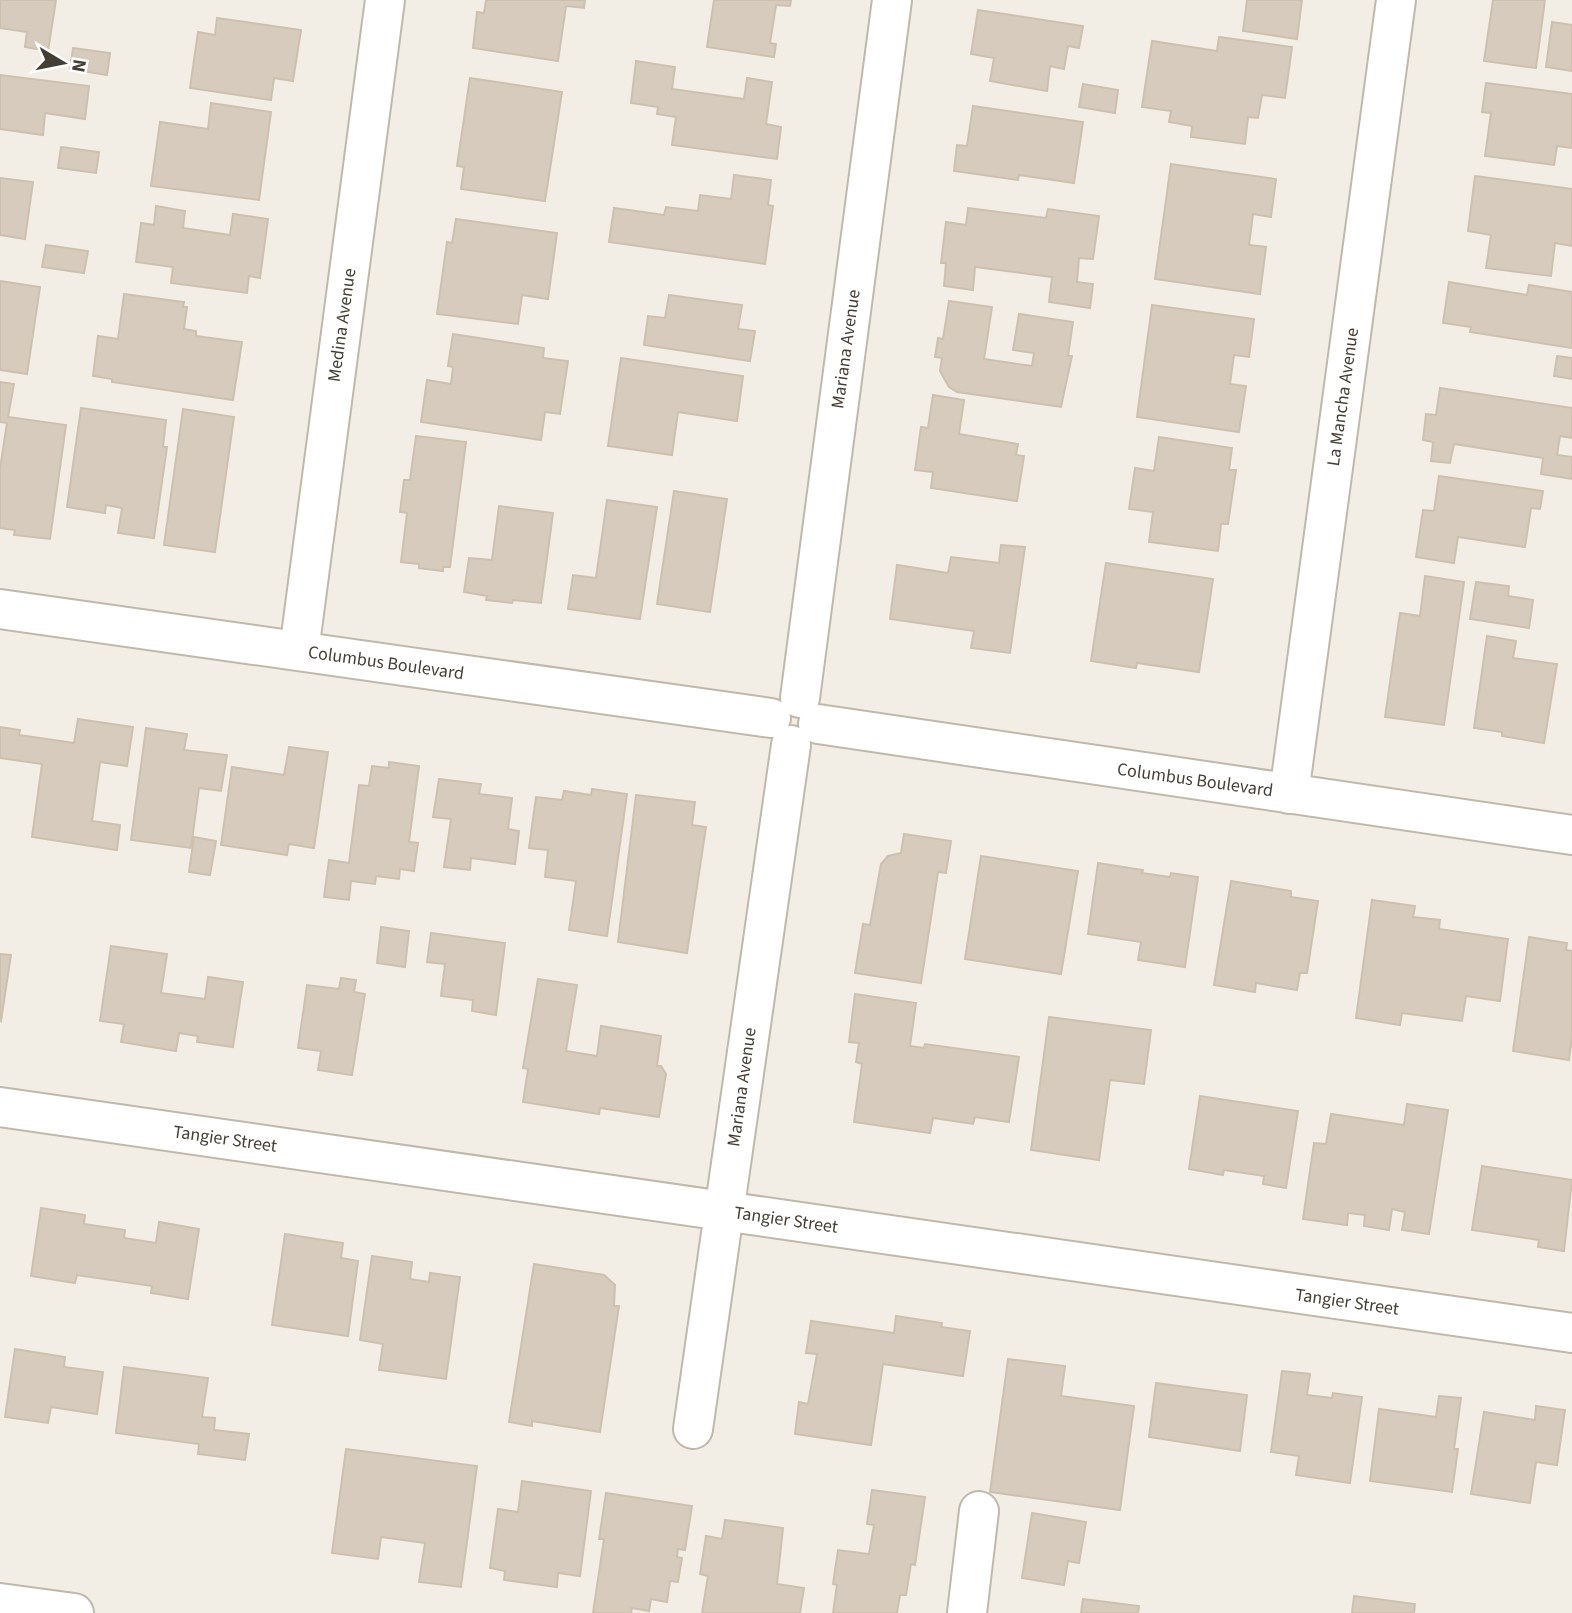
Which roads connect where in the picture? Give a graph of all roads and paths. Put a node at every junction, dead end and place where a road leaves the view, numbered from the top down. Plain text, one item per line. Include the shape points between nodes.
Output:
1 (385, 0) edge
2 (892, 0) edge
3 (1396, 0) edge
4 (0, 609) edge
5 (299, 650) junction
6 (795, 721) junction
7 (1289, 794) junction
8 (1572, 835) edge
9 (0, 1107) edge
10 (724, 1210) junction
11 (1572, 1334) edge
12 (693, 1429) dead end
13 (979, 1511) dead end
14 (0, 1603) edge
15 (74, 1613) edge
16 (967, 1613) edge

1 - 5 street, Medina Avenue
2 - 6 street, Mariana Avenue
3 - 7 street, La Mancha Avenue
4 - 5 street, Columbus Boulevard
5 - 6 street, Columbus Boulevard
6 - 7 street, Columbus Boulevard
6 - 10 street, Mariana Avenue
7 - 8 street, Columbus Boulevard
9 - 10 street, Tangier Street
10 - 11 street, Tangier Street
10 - 12 street, Mariana Avenue
13 - 16 street
14 - 15 street

